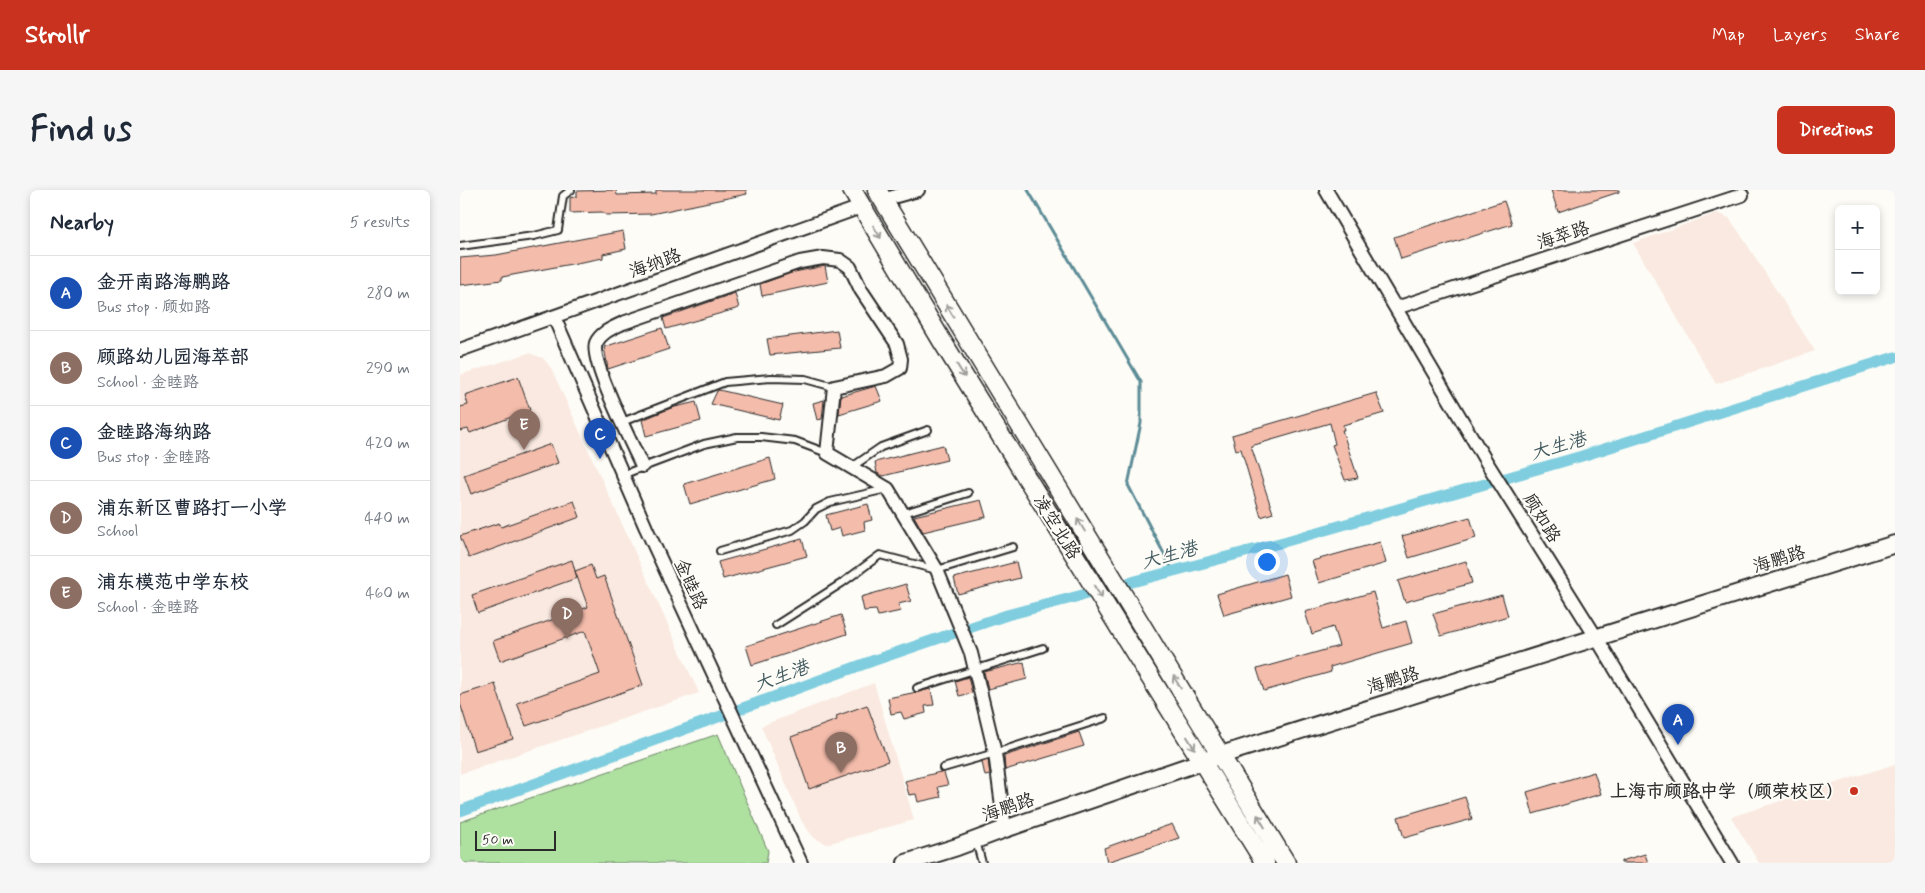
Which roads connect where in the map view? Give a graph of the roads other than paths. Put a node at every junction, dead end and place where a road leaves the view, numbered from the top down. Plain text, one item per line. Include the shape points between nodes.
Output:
1 (571, 190) edge
2 (852, 190) edge
3 (918, 190) edge
4 (1326, 190) edge
5 (1742, 194) dead end
6 (880, 195) edge
7 (861, 206) junction
8 (460, 246) edge
9 (1396, 308) junction
10 (554, 317) junction
11 (460, 350) edge
12 (834, 387) junction
13 (622, 422) junction
14 (928, 430) dead end
15 (827, 453) junction
16 (642, 466) junction
17 (852, 467) junction
18 (622, 475) junction
19 (888, 489) junction
20 (968, 493) dead end
21 (904, 513) junction
22 (1895, 544) edge
23 (1013, 548) dead end
24 (720, 551) dead end
25 (938, 570) junction
26 (776, 625) dead end
27 (1596, 637) junction
28 (1043, 648) dead end
29 (975, 670) junction
30 (917, 688) dead end
31 (1105, 718) dead end
32 (995, 754) junction
33 (1221, 755) junction
34 (1202, 762) junction
35 (943, 768) dead end
36 (1005, 829) junction
37 (976, 839) junction
38 (800, 863) edge
39 (906, 863) edge
40 (982, 863) edge
41 (1264, 863) edge
42 (1286, 863) edge
43 (1732, 863) edge

1 - 8 lane via 563,196 558,230
2 - 7 main road, 凌空北路
3 - 6 street
4 - 9 street, 顾如路
5 - 9 street, 海萃路
33 -> 6 main road, 凌空北路
7 - 10 street, 海纳路
7 -> 34 main road, 凌空北路
9 - 27 street, 顾如路 via 1487,463
10 - 11 street, 海纳路
10 - 18 street, 金睦路
12 - 13 lane via 805,379 725,382
12 - 13 street via 886,376 900,368 901,359 897,344 861,290 850,267 840,260 823,258 742,281 601,334 595,346 600,368
12 - 15 street
13 - 16 street
14 - 17 lane via 881,447
15 - 16 lane via 795,441 737,437 704,444
15 - 17 street
16 - 18 lane
17 - 19 street
18 - 38 street, 金睦路
19 - 21 street
19 - 24 lane via 830,502 816,509 792,530
20 - 21 lane
21 - 25 street
22 - 27 street, 海鹏路
23 - 25 lane
25 - 26 lane via 880,555
25 - 29 street
27 - 33 street, 海鹏路
27 - 43 street, 顾如路
28 - 29 lane
29 - 30 lane
29 - 32 street
31 - 32 lane
32 - 35 lane
32 - 36 street
33 - 34 street, 海鹏路
42 -> 33 main road, 凌空北路
34 - 36 street, 海鹏路
34 - 41 main road, 凌空北路
36 - 37 street, 海鹏路
37 - 39 street, 海鹏路
37 - 40 lane

